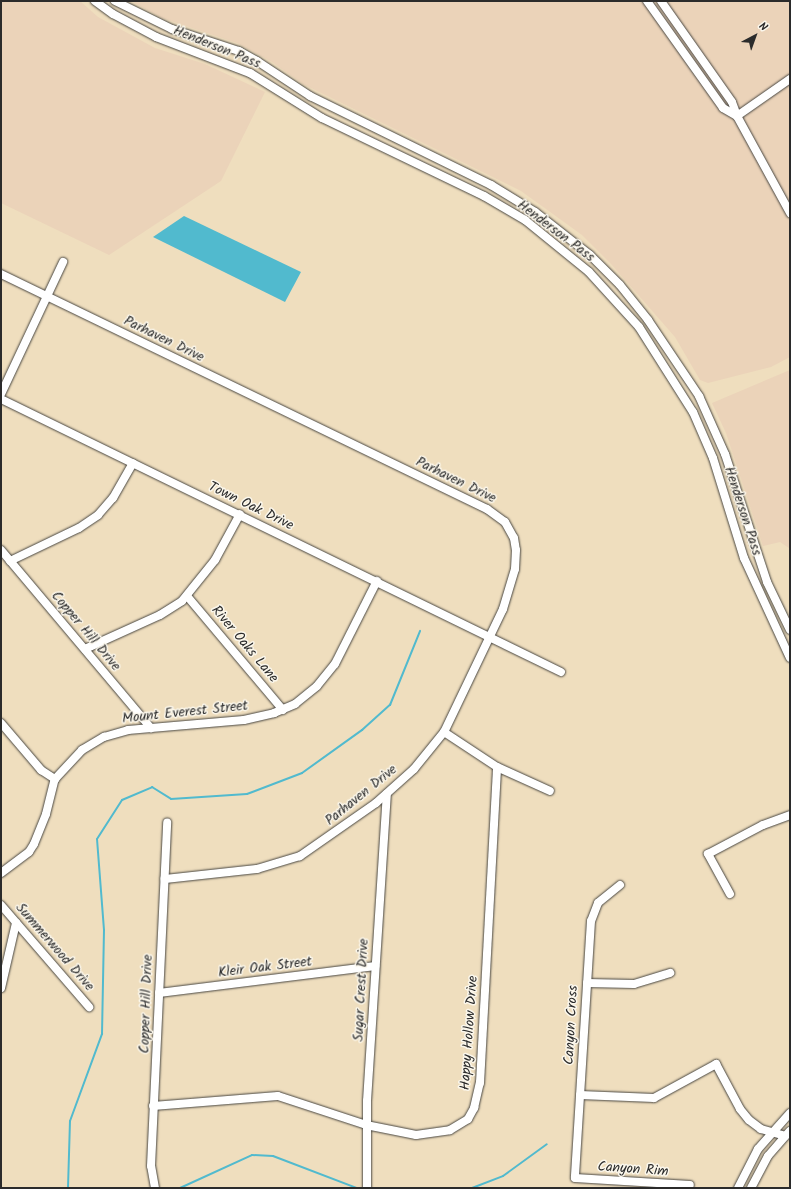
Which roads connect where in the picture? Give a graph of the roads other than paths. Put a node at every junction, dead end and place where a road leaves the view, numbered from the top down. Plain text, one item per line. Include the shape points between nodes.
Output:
1 (95, 1) edge
2 (115, 1) edge
3 (647, 1) edge
4 (661, 1) edge
5 (147, 19) junction
6 (142, 30) junction
7 (688, 39) junction
8 (679, 46) junction
9 (790, 79) edge
10 (737, 116) junction
11 (400, 140) junction
12 (394, 152) junction
13 (515, 199) junction
14 (508, 210) junction
15 (790, 212) edge
16 (63, 262) dead end
17 (1, 274) edge
18 (620, 285) junction
19 (46, 296) junction
20 (613, 296) junction
21 (1, 394) edge
22 (1, 399) edge
23 (133, 463) junction
24 (240, 514) junction
25 (1, 550) edge
26 (10, 561) junction
27 (377, 581) junction
28 (187, 596) junction
29 (790, 630) edge
30 (491, 635) junction
31 (85, 649) junction
32 (790, 658) edge
33 (561, 672) dead end
34 (284, 710) junction
35 (1, 723) edge
36 (151, 728) junction
37 (444, 732) junction
38 (497, 767) junction
39 (55, 779) junction
40 (550, 791) dead end
41 (387, 794) junction
42 (790, 815) edge
43 (167, 822) dead end
44 (1, 873) edge
45 (165, 879) junction
46 (620, 885) dead end
47 (730, 894) dead end
48 (1, 905) edge
49 (16, 923) junction
50 (375, 966) junction
51 (670, 973) dead end
52 (587, 983) junction
53 (1, 988) edge
54 (159, 993) junction
55 (89, 1007) dead end
56 (580, 1095) junction
57 (153, 1106) junction
58 (790, 1113) edge
59 (366, 1125) junction
60 (771, 1133) junction
61 (787, 1134) edge
62 (575, 1178) joint
63 (690, 1185) dead end
64 (155, 1188) edge
65 (367, 1188) edge
66 (738, 1188) edge
67 (751, 1188) edge

1 - 6 street, Henderson Pass
2 - 5 street, Henderson Pass
3 - 8 street
4 - 7 street
5 - 6 street
5 - 11 street, Henderson Pass via 238,51 310,96
6 - 12 street, Henderson Pass via 250,72 322,118
7 - 8 street
7 - 10 street via 732,102
8 - 10 street via 723,108
9 - 10 street
10 - 15 street
11 - 12 street
11 - 13 street, Henderson Pass
12 - 14 street, Henderson Pass
13 - 14 street
13 - 18 street, Henderson Pass via 563,232
14 - 20 street, Henderson Pass via 557,244
16 - 19 street
17 - 19 street, Parhaven Drive
18 - 20 street
18 - 29 street, Henderson Pass via 652,325 699,396 725,454 767,582
19 - 21 street
19 - 30 street, Parhaven Drive via 496,515 510,530 516,550 510,588
20 - 32 street, Henderson Pass via 668,370 693,412 713,458 744,558
22 - 23 street, Town Oak Drive
23 - 24 street, Town Oak Drive
23 - 26 street via 113,498 98,515 79,528
24 - 27 street, Town Oak Drive
24 - 28 street via 216,560
25 - 26 street, Copper Hill Drive
26 - 31 street, Copper Hill Drive
27 - 30 street, Town Oak Drive
27 - 34 street, Mount Everest Street via 335,664 317,686
28 - 31 street via 160,615
28 - 34 street, River Oaks Lane
30 - 33 street, Town Oak Drive
30 - 37 street, Parhaven Drive
31 - 36 street, Copper Hill Drive
34 - 36 street, Mount Everest Street via 244,720
35 - 39 street via 41,770
36 - 39 street, Mount Everest Street via 128,730 96,740 76,755
37 - 38 street
37 - 41 street, Parhaven Drive via 428,754
38 - 40 street
38 - 59 street, Happy Hollow Drive via 480,1083 474,1108 461,1124 450,1130 428,1134 416,1135
39 - 44 street, Mount Everest Street via 46,814 34,844 29,852
41 - 45 street, Parhaven Drive via 314,848 285,862 257,869
41 - 50 street, Sugar Crest Drive
42 - 47 street via 762,825 708,854
43 - 45 street, Copper Hill Drive
45 - 54 street, Copper Hill Drive
46 - 52 street, Canyon Cross via 598,903 592,914
48 - 49 street, Summerwood Drive
49 - 53 street
49 - 55 street, Summerwood Drive
50 - 54 street, Kleir Oak Street
50 - 59 street, Sugar Crest Drive
51 - 52 street via 634,984
52 - 56 street, Canyon Cross
54 - 57 street, Copper Hill Drive
56 - 60 street via 654,1098 716,1064 744,1114 755,1125
56 - 62 street, Canyon Cross
57 - 59 street, Happy Hollow Drive via 278,1096
57 - 64 street, Copper Hill Drive via 151,1166
58 - 60 street
59 - 65 street, Sugar Crest Drive
60 - 61 street
60 - 66 street via 758,1149
61 - 67 street via 768,1156
62 - 63 street, Canyon Rim

